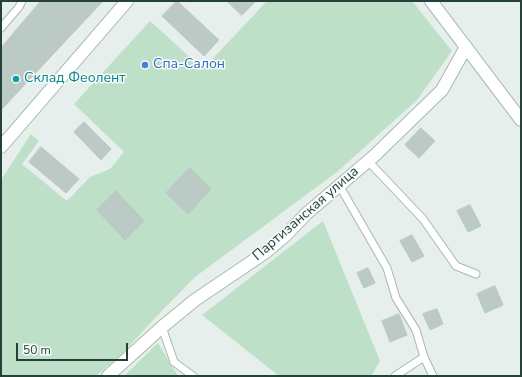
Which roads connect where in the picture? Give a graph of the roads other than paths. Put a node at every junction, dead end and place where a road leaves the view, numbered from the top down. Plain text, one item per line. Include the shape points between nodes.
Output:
1 (22, 1) edge
2 (431, 1) edge
3 (124, 2) edge
4 (1, 28) edge
5 (466, 47) junction
6 (521, 120) edge
7 (1, 147) edge
8 (368, 161) junction
9 (339, 185) junction
10 (476, 274) dead end
11 (162, 327) junction
12 (424, 357) junction
13 (108, 376) edge
14 (193, 376) edge
15 (395, 376) edge
16 (433, 376) edge

1 - 4 lane
2 - 5 street
3 - 7 street
5 - 6 street
5 - 8 street, Партизанская улица via 442,90
8 - 9 street, Партизанская улица
8 - 10 lane via 423,219 456,266
9 - 11 street, Партизанская улица via 266,252 195,300
9 - 12 lane via 387,268 396,298 416,330
11 - 13 street, Партизанская улица
11 - 14 lane via 174,362
12 - 15 lane
12 - 16 lane

